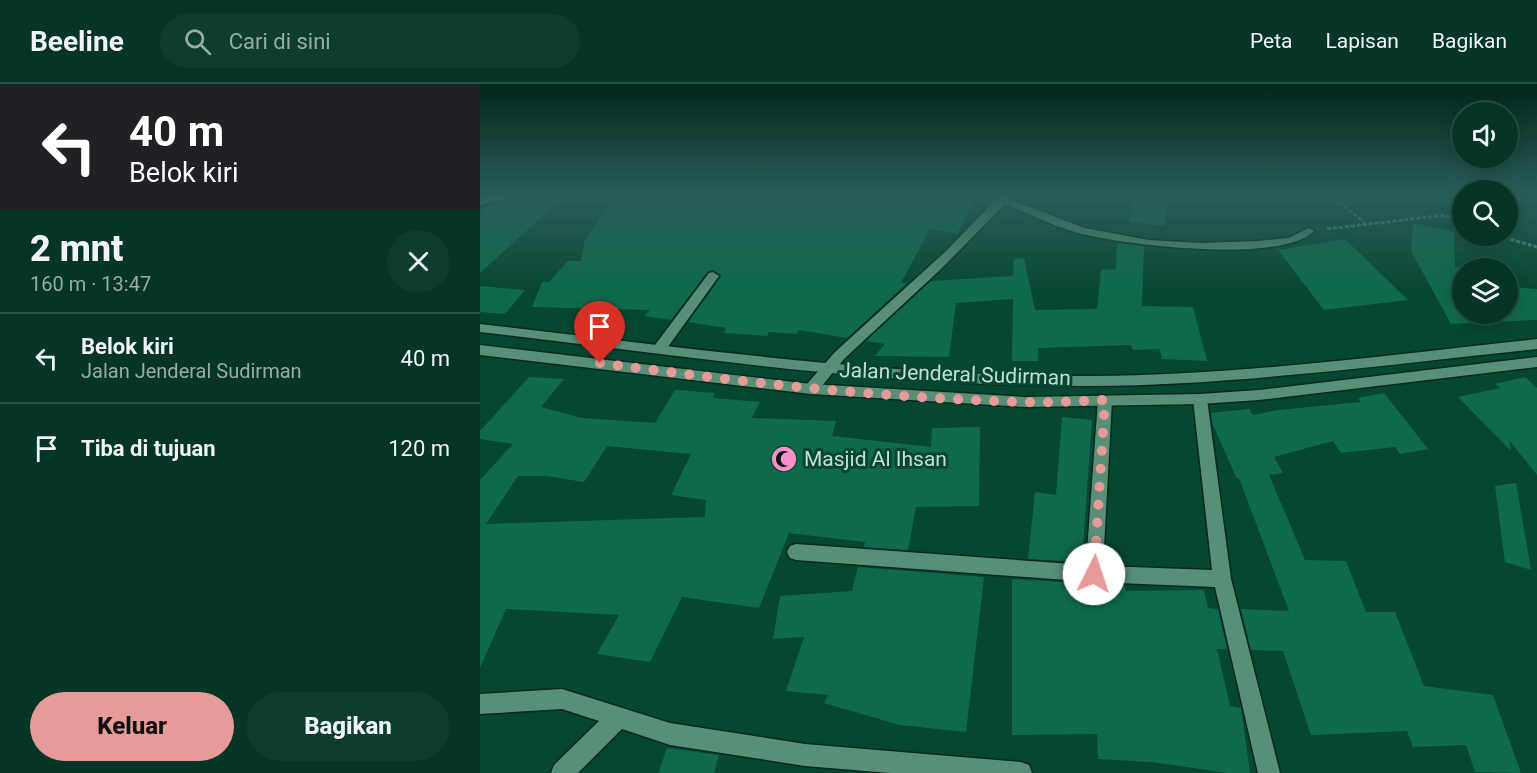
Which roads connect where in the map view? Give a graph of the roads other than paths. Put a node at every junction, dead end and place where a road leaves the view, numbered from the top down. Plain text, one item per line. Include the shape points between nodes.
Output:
1 (975, 227) edge
2 (1073, 227) edge
3 (1309, 231) road end
4 (713, 276) dead end
5 (480, 328) edge
6 (1537, 344) edge
7 (660, 348) junction
8 (480, 350) edge
9 (1537, 362) edge
10 (826, 366) junction
11 (1014, 379) junction
12 (811, 389) junction
13 (1200, 399) junction
14 (1105, 400) junction
15 (1012, 402) junction
16 (796, 552) dead end
17 (1094, 574) junction
18 (1222, 579) junction
19 (480, 704) edge
20 (618, 718) junction
21 (562, 773) edge
22 (1021, 773) edge
23 (1269, 773) edge

1 - 10 main road
2 - 3 main road via 1149,243 1200,246 1292,241
4 - 7 main road
5 - 7 main road, Jalan Jenderal Sudirman
6 - 11 main road, Jalan Jenderal Sudirman via 1183,379
7 - 10 main road, Jalan Jenderal Sudirman
8 - 12 main road, Jalan Jenderal Sudirman
9 - 13 main road, Jalan Jenderal Sudirman via 1326,389
10 - 11 main road, Jalan Jenderal Sudirman
10 - 12 main road
11 - 15 main road
12 - 15 main road, Jalan Jenderal Sudirman
13 - 14 main road, Jalan Jenderal Sudirman
13 - 18 main road
14 - 15 main road, Jalan Jenderal Sudirman
14 - 17 main road
16 - 17 main road
17 - 18 main road
18 - 23 main road
19 - 20 main road via 562,699
20 - 21 main road
20 - 22 main road via 670,734 805,755

